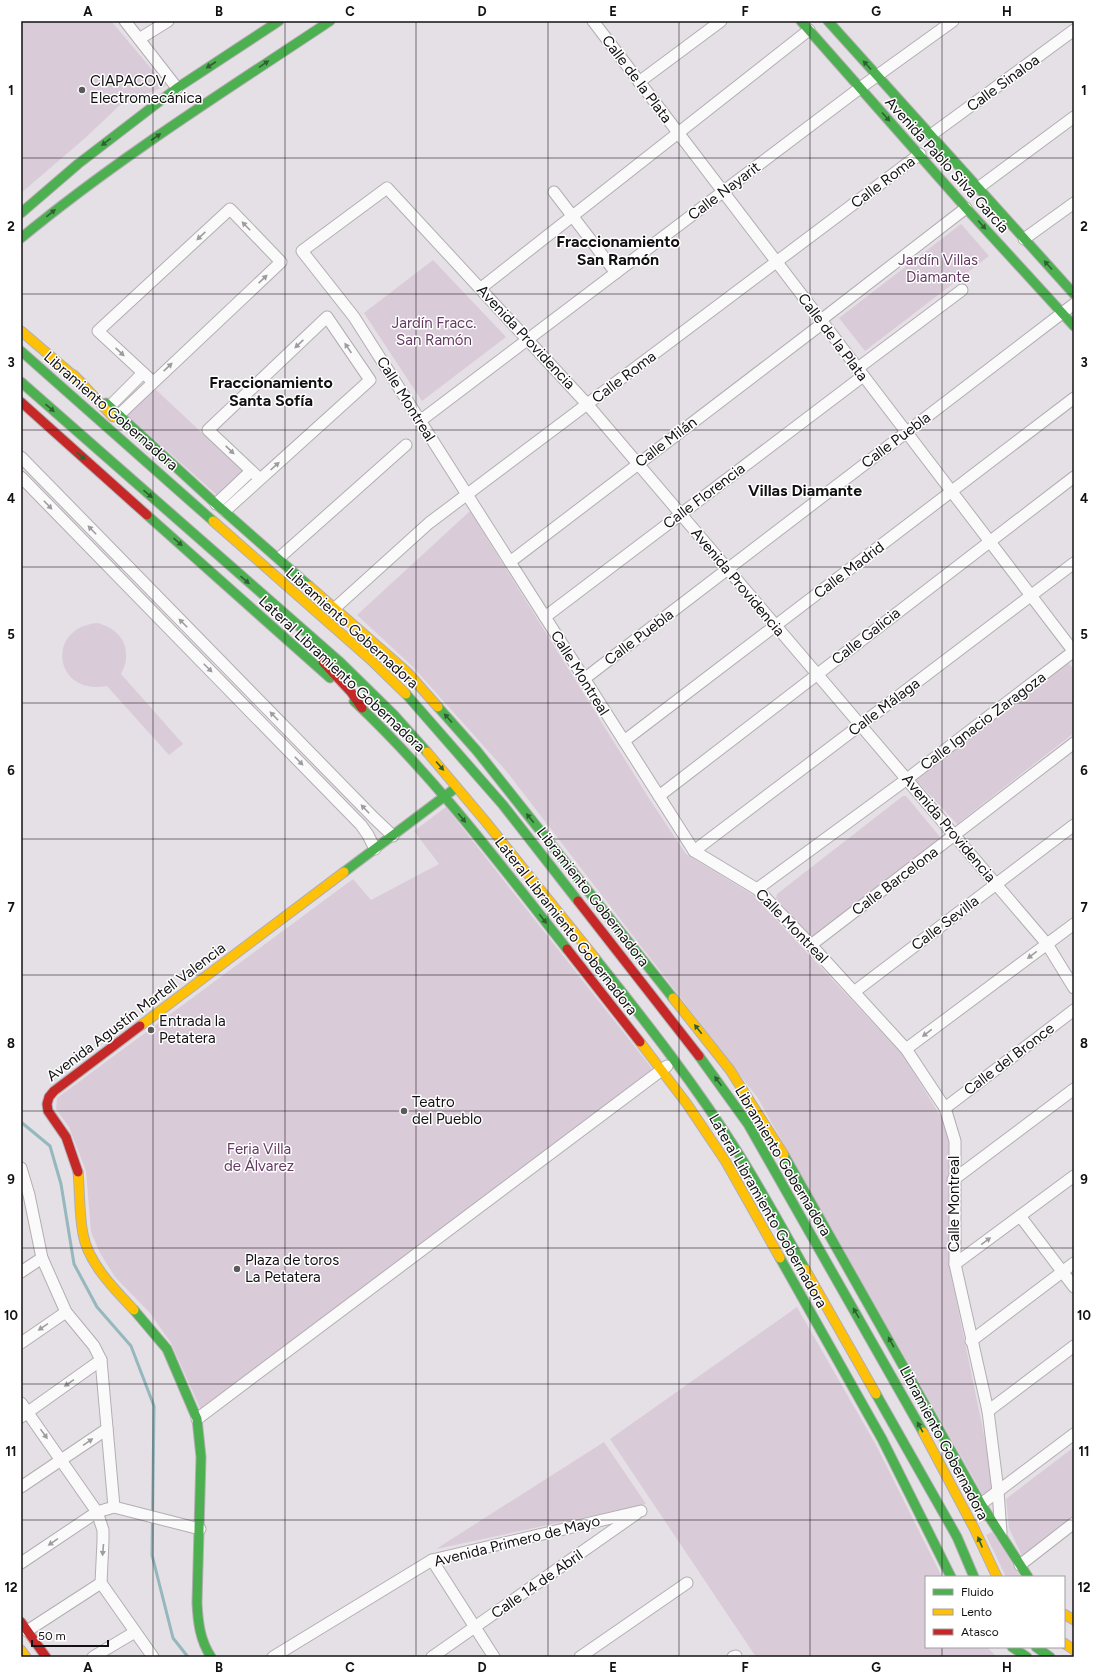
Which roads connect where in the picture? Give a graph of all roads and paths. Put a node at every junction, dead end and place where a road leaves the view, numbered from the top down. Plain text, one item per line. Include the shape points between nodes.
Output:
1 (125, 21) edge
2 (168, 21) edge
3 (279, 21) edge
4 (313, 21) edge
5 (330, 21) edge
6 (721, 21) edge
7 (801, 21) edge
8 (828, 21) edge
9 (953, 21) edge
10 (597, 23) edge
11 (809, 30) junction
12 (1074, 30) edge
13 (139, 39) junction
14 (877, 76) junction
15 (640, 82) junction
16 (177, 88) junction
17 (860, 88) junction
18 (190, 103) dead end
19 (1074, 117) edge
20 (678, 133) junction
21 (931, 136) junction
22 (920, 154) junction
23 (387, 188) joint
24 (978, 188) junction
25 (554, 192) dead end
26 (723, 192) junction
27 (32, 203) junction
28 (1074, 203) edge
29 (966, 208) junction
30 (40, 209) dead end
31 (21, 213) edge
32 (573, 216) junction
33 (23, 221) edge
34 (24, 235) edge
35 (1024, 239) junction
36 (21, 243) edge
37 (776, 262) junction
38 (616, 273) junction
39 (481, 288) junction
40 (962, 290) dead end
41 (1074, 294) edge
42 (1074, 304) edge
43 (1062, 313) junction
44 (822, 322) junction
45 (1074, 326) edge
46 (21, 331) edge
47 (528, 340) junction
48 (21, 351) edge
49 (861, 372) junction
50 (143, 373) junction
51 (74, 375) junction
52 (21, 382) edge
53 (153, 382) junction
54 (1074, 398) edge
55 (21, 402) edge
56 (587, 404) junction
57 (110, 406) junction
58 (120, 414) junction
59 (420, 421) junction
60 (906, 432) junction
61 (406, 445) dead end
62 (21, 457) edge
63 (638, 464) junction
64 (151, 465) junction
65 (251, 471) junction
66 (21, 477) edge
67 (1074, 477) edge
68 (260, 479) junction
69 (951, 491) junction
70 (467, 494) junction
71 (216, 504) junction
72 (225, 512) junction
73 (681, 514) junction
74 (990, 541) junction
75 (279, 558) junction
76 (510, 562) junction
77 (1074, 563) edge
78 (728, 569) junction
79 (138, 578) junction
80 (128, 588) junction
81 (1031, 595) junction
82 (335, 608) junction
83 (287, 617) junction
84 (545, 617) junction
85 (776, 626) junction
86 (1074, 652) edge
87 (817, 674) junction
88 (584, 679) junction
89 (246, 687) junction
90 (235, 696) junction
91 (362, 708) junction
92 (860, 725) junction
93 (624, 741) junction
94 (1074, 743) edge
95 (907, 779) junction
96 (458, 787) junction
97 (659, 796) junction
98 (445, 797) junction
99 (1074, 825) edge
100 (955, 835) junction
101 (393, 836) junction
102 (375, 849) junction
103 (694, 851) junction
104 (996, 884) junction
105 (758, 889) junction
106 (575, 896) junction
107 (609, 917) junction
108 (1074, 924) edge
109 (1047, 944) junction
110 (811, 945) junction
111 (1074, 988) edge
112 (854, 992) junction
113 (1074, 1010) edge
114 (906, 1049) junction
115 (674, 1061) junction
116 (662, 1070) junction
117 (1074, 1089) edge
118 (945, 1108) junction
119 (21, 1168) edge
120 (1074, 1176) edge
121 (953, 1180) junction
122 (25, 1198) edge
123 (1020, 1216) junction
124 (42, 1258) junction
125 (1074, 1263) edge
126 (955, 1264) junction
127 (21, 1272) edge
128 (1062, 1272) junction
129 (1074, 1288) edge
130 (66, 1312) junction
131 (971, 1341) junction
132 (21, 1343) edge
133 (1074, 1346) edge
134 (101, 1360) junction
135 (21, 1403) edge
136 (988, 1411) junction
137 (24, 1414) edge
138 (197, 1419) junction
139 (107, 1429) junction
140 (1074, 1434) edge
141 (62, 1460) junction
142 (21, 1487) edge
143 (998, 1491) junction
144 (981, 1504) junction
145 (114, 1507) junction
146 (642, 1511) joint
147 (97, 1512) junction
148 (1074, 1523) edge
149 (200, 1529) junction
150 (1001, 1534) junction
151 (432, 1560) junction
152 (21, 1563) edge
153 (1020, 1565) junction
154 (950, 1576) edge
155 (974, 1576) edge
156 (996, 1576) edge
157 (1027, 1576) edge
158 (101, 1583) junction
159 (687, 1583) dead end
160 (1074, 1608) edge
161 (1068, 1616) edge
162 (24, 1626) edge
163 (474, 1627) junction
164 (135, 1632) junction
165 (1065, 1644) edge
166 (1014, 1648) edge
167 (1037, 1648) edge
168 (21, 1650) edge
169 (1074, 1650) edge
170 (26, 1657) edge
171 (46, 1657) edge
172 (93, 1657) edge
173 (152, 1657) edge
174 (211, 1657) edge
175 (273, 1657) edge
176 (432, 1657) edge
177 (494, 1657) edge
178 (580, 1657) edge
179 (1027, 1657) edge
180 (1050, 1657) edge

1 - 13 street
2 - 13 street
3 -> 16 main road
4 - 18 main road
34 -> 5 main road via 121,161
6 - 15 street
7 - 11 main road, Avenida Pablo Silva García
14 -> 8 main road, Avenida Pablo Silva García
9 - 14 street, Calle Nayarit
10 - 15 street, Calle de la Plata
11 - 17 main road, Avenida Pablo Silva García
11 - 20 street
12 - 21 street, Calle Sinaloa
13 - 16 street
14 - 17 street, Calle Nayarit
14 - 21 main road, Avenida Pablo Silva García
15 - 20 street, Calle de la Plata
16 -> 27 main road
17 -> 22 main road, Avenida Pablo Silva García
17 - 26 street, Calle Nayarit
19 - 24 street
20 - 26 street, Calle de la Plata
20 - 32 street
21 - 24 main road, Avenida Pablo Silva García
22 - 29 main road, Avenida Pablo Silva García
22 - 37 street, Calle Roma
23 - 39 street, Avenida Providencia
23 - 59 street, Calle Montreal via 302,251 354,317
24 - 35 main road, Avenida Pablo Silva García
25 - 32 street
26 - 37 street, Calle de la Plata
26 - 38 street, Calle Nayarit
27 - 31 main road
27 - 33 main road
28 - 35 street
29 -> 43 main road, Avenida Pablo Silva García
29 - 44 street, Calle Milán
30 - 33 main road
32 - 38 street
32 - 39 street
34 - 36 main road
41 -> 35 main road, Avenida Pablo Silva García
37 - 44 street, Calle de la Plata
37 - 56 street, Calle Roma
38 - 47 street, Calle Nayarit
39 - 47 street, Avenida Providencia
40 - 49 street, Calle Florencia
42 - 43 street, Calle Puebla
43 - 45 main road, Avenida Pablo Silva García
43 - 60 street, Calle Puebla
44 - 49 street, Calle de la Plata
44 - 63 street, Calle Milán
46 - 51 main road
47 - 56 street, Avenida Providencia
47 - 59 street, Calle Nayarit
48 - 64 main road, Libramiento Gobernadora
49 - 60 street, Calle de la Plata
49 - 73 street, Calle Florencia
50 - 53 street
53 -> 50 street via 281,262 230,209 98,331
50 - 57 street
51 - 57 main road
51 - 64 main road via 133,437
52 -> 83 main road
53 - 58 street
54 - 69 street, Calle Madrid
55 -> 91 main road, Lateral Libramiento Gobernadora
56 - 63 street, Avenida Providencia
56 - 70 street, Calle Roma
57 - 58 main road
58 - 71 main road
59 - 70 street, Calle Montreal
60 - 69 street, Calle de la Plata
60 - 78 street, Calle Puebla
61 - 75 street
79 -> 62 street
63 - 73 street, Avenida Providencia
63 - 76 street, Calle Milán
64 - 106 main road, Libramiento Gobernadora via 370,659 409,697 503,805
65 - 68 street
68 -> 65 street via 370,380 327,317 208,430
65 - 71 street
66 -> 80 street
67 - 74 street, Calle Galicia
68 - 72 street
69 - 74 street, Calle de la Plata
69 - 85 street, Calle Madrid
70 - 76 street, Calle Montreal
70 - 82 street, Calle Roma via 429,523
71 - 72 main road
72 - 75 main road
73 - 78 street, Avenida Providencia
73 - 84 street, Calle Florencia
74 - 81 street, Calle de la Plata
74 - 87 street, Calle Galicia
75 - 82 main road
76 - 84 street, Calle Montreal
77 - 81 street, Calle Málaga
78 - 85 street, Avenida Providencia
78 - 88 street, Calle Puebla
79 - 80 street
89 -> 79 street
80 -> 90 street
81 - 86 street, Calle de la Plata
81 - 92 street, Calle Málaga
107 -> 82 main road via 477,751 430,697
83 - 91 main road
83 -> 96 main road via 342,663 416,739
84 - 88 street, Calle Montreal
85 - 87 street, Avenida Providencia
85 - 93 street, Calle Madrid
86 - 95 street, Calle Ignacio Zaragoza
87 - 92 street, Avenida Providencia
87 - 97 street, Calle Galicia
88 - 93 street, Calle Montreal
89 - 90 street
101 -> 89 street
90 -> 102 street via 361,825
91 - 98 main road, Lateral Libramiento Gobernadora via 403,747
92 - 95 street, Avenida Providencia
92 - 103 street, Calle Málaga
93 - 97 street, Calle Montreal
94 - 100 street, Calle Barcelona
95 - 100 street, Avenida Providencia
95 - 105 street, Calle Ignacio Zaragoza
96 - 98 main road, Avenida Agustín Martell Valencia
96 - 115 main road
97 - 103 street, Calle Montreal
98 - 101 main road, Avenida Agustín Martell Valencia
98 -> 116 main road, Lateral Libramiento Gobernadora
99 - 104 street, Calle Sevilla
100 - 104 street, Avenida Providencia
100 - 110 street, Calle Barcelona
101 - 102 main road, Avenida Agustín Martell Valencia
102 - 138 main road, Avenida Agustín Martell Valencia via 54,1091 46,1104 66,1137 78,1170 83,1235 93,1259 110,1284 167,1349
103 - 105 street, Calle Montreal
104 - 109 street, Avenida Providencia
104 - 112 street, Calle Sevilla
105 - 110 street, Calle Montreal
106 - 107 main road
156 -> 106 main road, Libramiento Gobernadora via 944,1470 748,1124 685,1037
144 -> 107 main road via 775,1139 730,1070
108 - 109 street
109 - 111 street, Avenida Providencia
109 -> 114 street
110 - 112 street, Calle Montreal
112 - 114 street, Calle Montreal
113 - 118 street, Calle del Bronce
114 - 118 street, Calle Montreal
115 - 116 street
115 - 155 main road via 712,1110 741,1156 930,1487 957,1537
116 - 138 street
116 - 154 main road, Lateral Libramiento Gobernadora via 705,1128 726,1162 882,1439
117 - 121 street
118 - 121 street, Calle Montreal via 955,1142
119 - 122 street
120 - 123 street
121 - 126 street, Calle Montreal
122 - 124 street
126 -> 123 street
123 - 128 street
124 - 127 street
124 - 130 street
125 - 128 street
126 - 131 street, Calle Montreal
128 - 129 street
128 - 131 street
130 -> 132 street
130 - 134 street via 94,1346
131 - 136 street, Calle Montreal
133 - 136 street
134 -> 137 street
134 - 139 street
135 - 137 street
136 - 143 street, Calle Montreal
137 -> 141 street
138 - 149 main road, Avenida Agustín Martell Valencia via 201,1457
141 -> 139 street
139 - 145 street
140 - 143 street
141 - 142 street
141 - 147 street
143 - 144 street
143 - 150 street, Calle Montreal
144 - 150 main road
145 - 147 street
145 - 149 street
146 - 151 street, Avenida Primero de Mayo
146 - 163 street, Calle 14 de Abril
147 -> 152 street
147 -> 158 street via 104,1541
148 - 153 street
149 - 174 main road, Avenida Agustín Martell Valencia via 198,1625
150 - 153 main road, Calle Montreal
151 - 163 street
151 - 175 street, Avenida Primero de Mayo
153 - 157 main road, Calle Montreal
158 - 162 street
158 - 164 street
159 - 178 street
160 - 161 street
162 - 171 main road
163 - 176 street, Calle 14 de Abril
163 - 177 street
164 - 172 street
164 - 173 street
165 - 169 main road
166 - 179 main road
167 - 180 main road
168 - 170 main road

